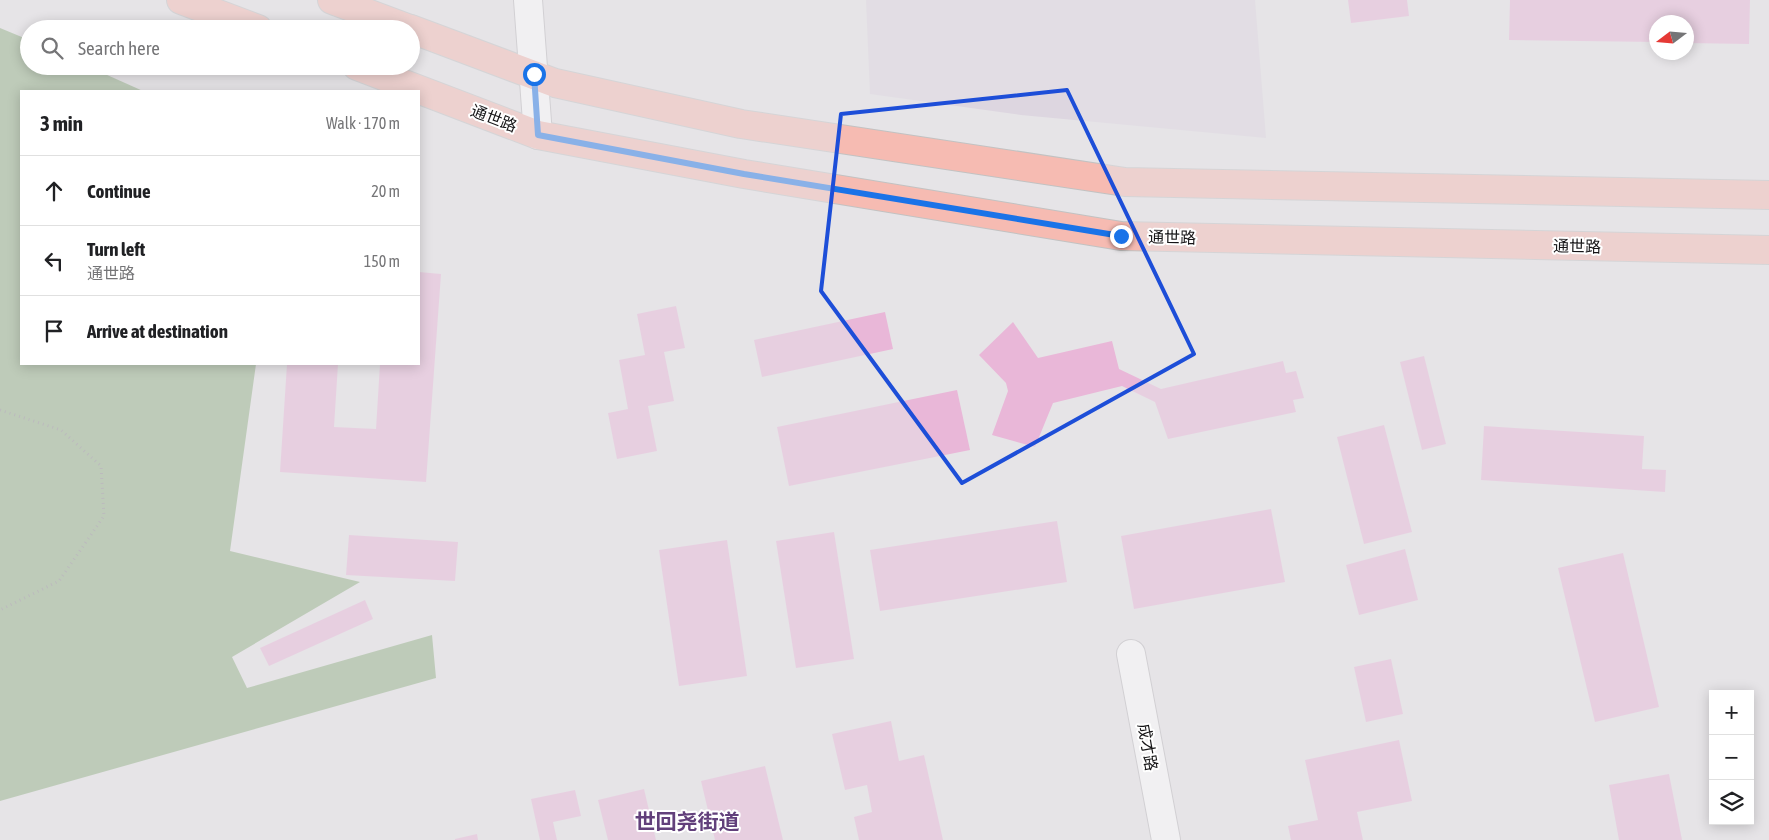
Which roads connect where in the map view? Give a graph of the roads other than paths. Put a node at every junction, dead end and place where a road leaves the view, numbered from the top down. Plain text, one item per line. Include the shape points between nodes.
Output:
1 (182, 0) edge
2 (332, 0) edge
3 (528, 0) edge
4 (234, 20) edge
5 (386, 20) edge
6 (420, 32) edge
7 (534, 74) junction
8 (381, 75) edge
9 (420, 90) edge
10 (420, 90) edge
11 (538, 135) junction
12 (1769, 195) edge
13 (1769, 250) edge
14 (1131, 654) dead end
15 (1166, 840) edge

1 - 4 main road
2 - 5 main road
3 - 7 street
6 - 7 main road
7 - 11 street
7 - 12 main road via 555,83 741,124 1126,182
8 - 9 main road, 通世路
10 - 11 main road, 通世路
11 - 13 main road, 通世路 via 744,174 1121,236
14 - 15 street, 成才路

